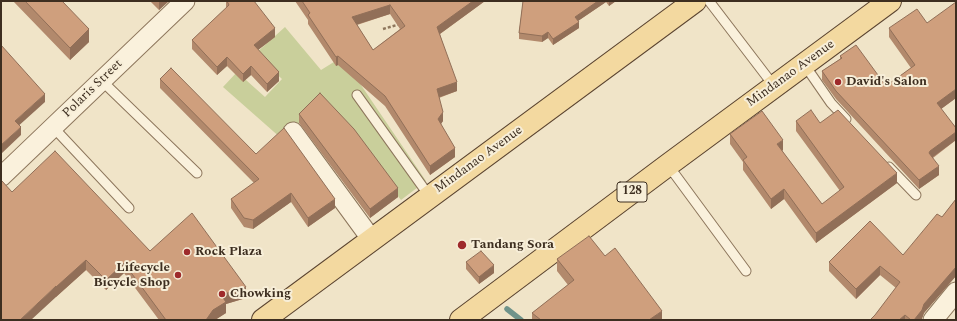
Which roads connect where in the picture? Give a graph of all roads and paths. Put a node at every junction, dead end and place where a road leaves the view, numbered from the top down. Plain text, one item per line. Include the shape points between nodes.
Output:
1 (185, 1) edge
2 (695, 1) edge
3 (709, 1) edge
4 (890, 1) edge
5 (404, 22) edge
6 (383, 30) dead end
7 (804, 64) junction
8 (102, 81) junction
9 (774, 86) junction
10 (357, 95) dead end
11 (852, 126) edge
12 (54, 127) junction
13 (293, 132) dead end
14 (884, 161) edge
15 (668, 164) junction
16 (197, 173) dead end
17 (1, 178) edge
18 (916, 195) dead end
19 (430, 197) junction
20 (129, 208) dead end
21 (372, 240) junction
22 (746, 271) dead end
23 (956, 292) edge
24 (263, 320) edge
25 (461, 320) edge
26 (934, 320) edge

1 - 8 street, Polaris Street
2 - 19 main road, Mindanao Avenue
3 - 9 lane
4 - 7 main road, Mindanao Avenue / 128
5 - 6 path
7 - 9 main road, Mindanao Avenue / 128
7 - 11 lane via 831,103
8 - 12 street, Polaris Street
8 - 16 lane
9 - 15 main road, Mindanao Avenue / 128
10 - 19 lane
12 - 17 street, Polaris Street
12 - 20 lane
13 - 21 street
14 - 18 lane
15 - 22 lane
15 - 25 main road, Mindanao Avenue / 128
19 - 21 main road, Mindanao Avenue
21 - 24 main road, Mindanao Avenue
23 - 26 street

